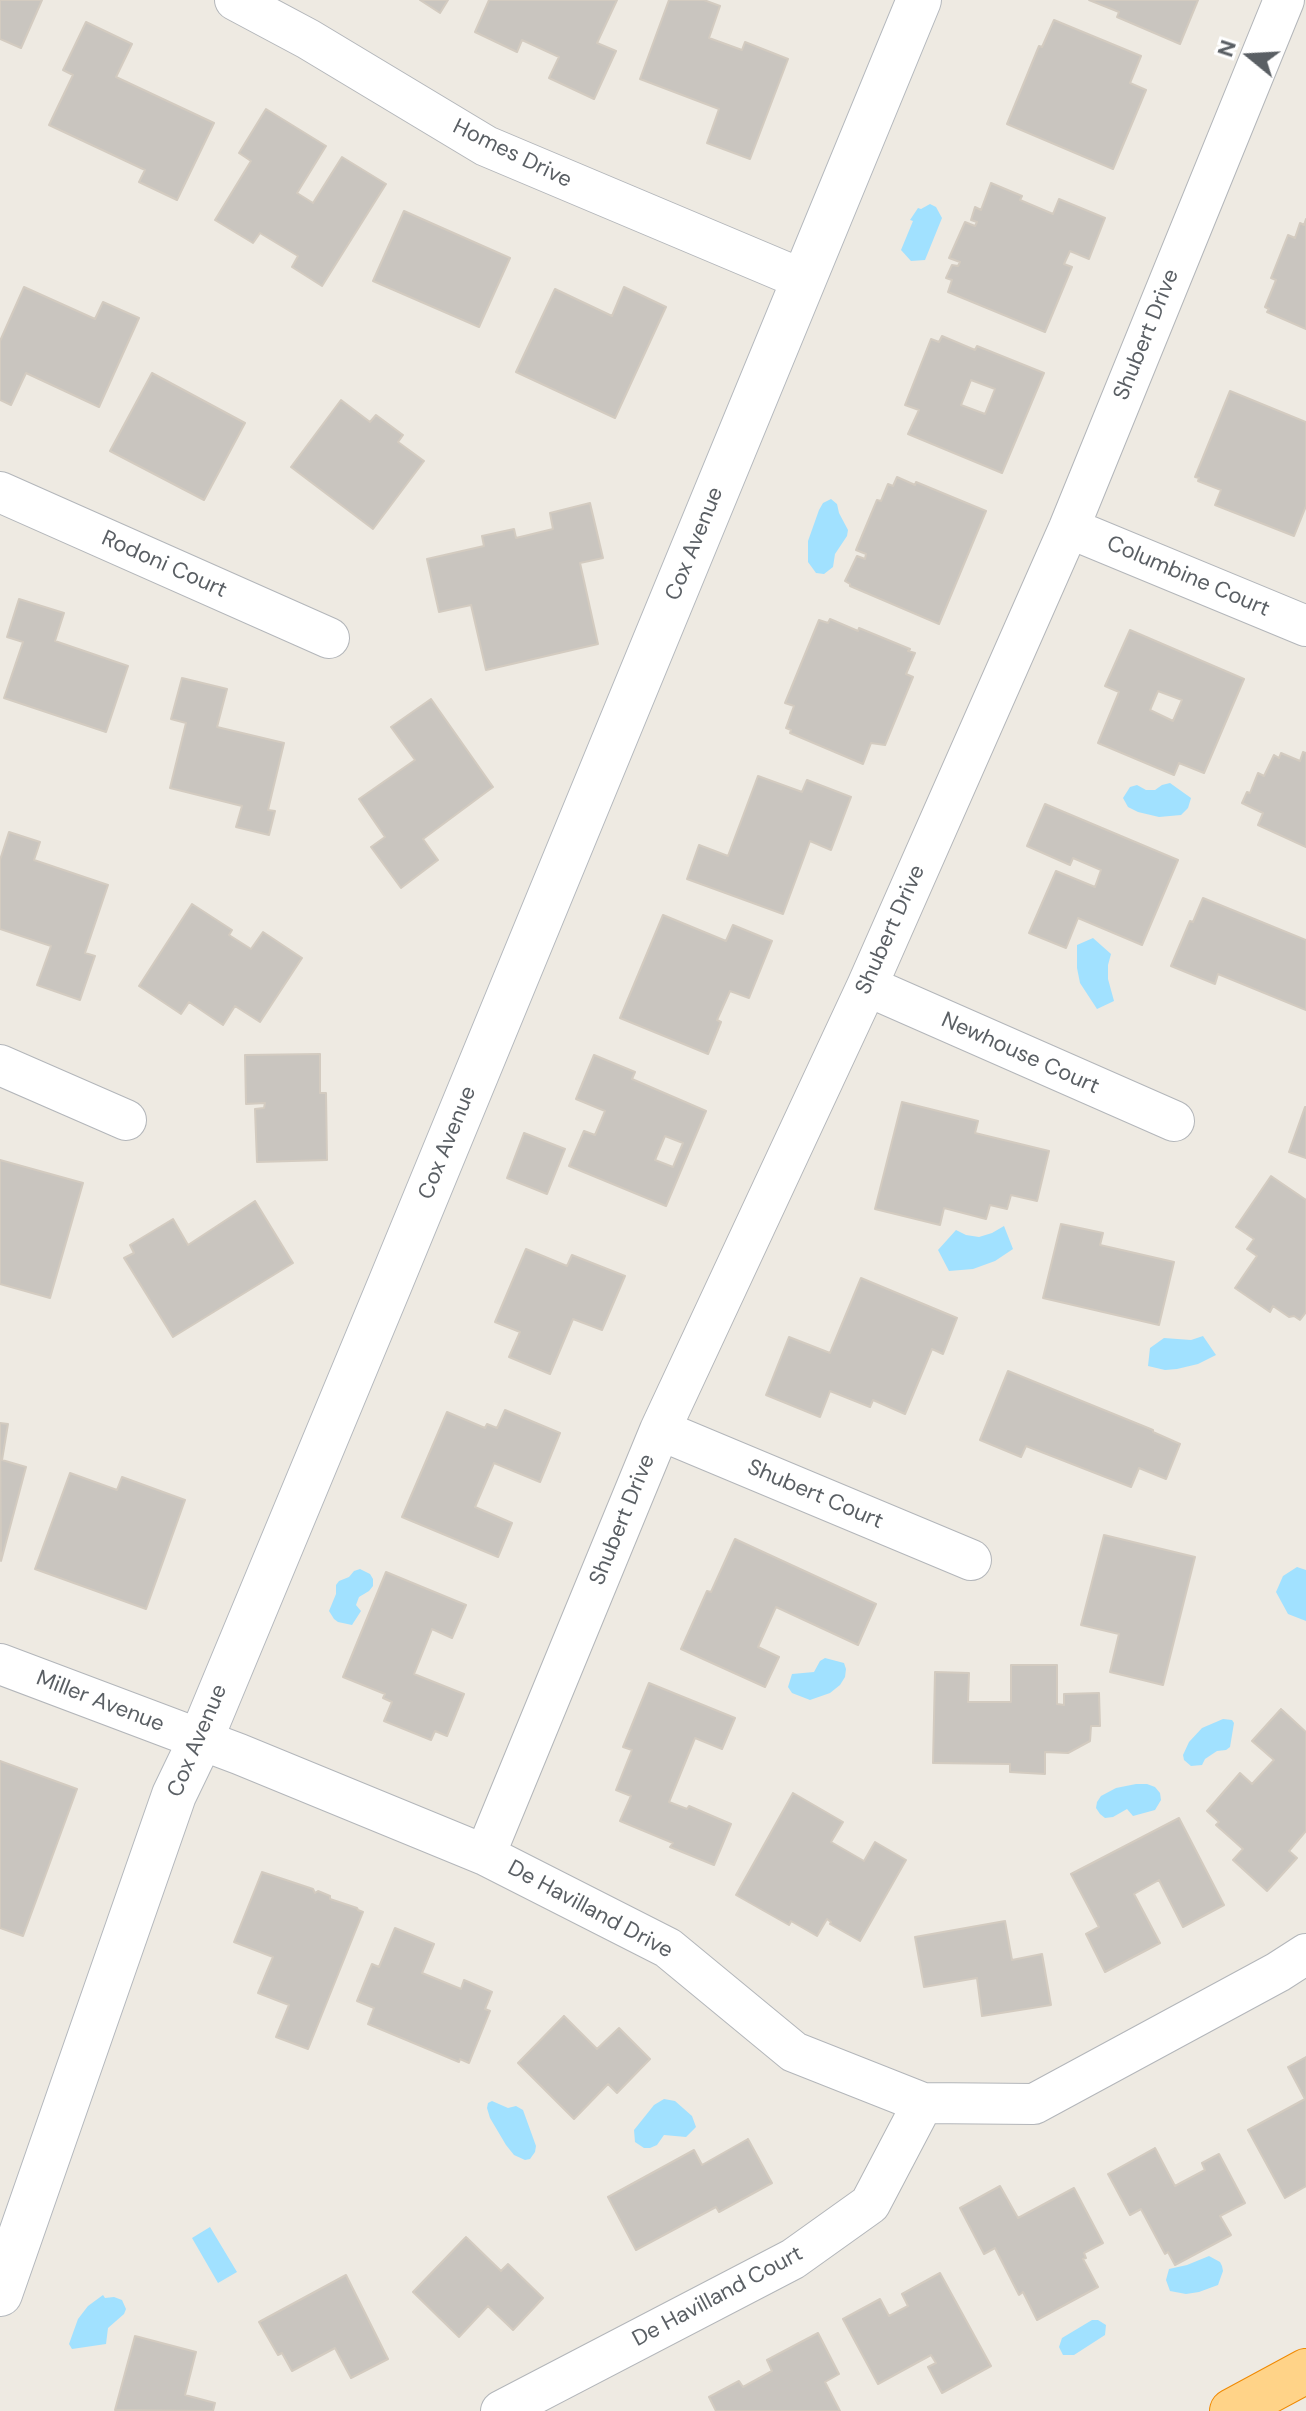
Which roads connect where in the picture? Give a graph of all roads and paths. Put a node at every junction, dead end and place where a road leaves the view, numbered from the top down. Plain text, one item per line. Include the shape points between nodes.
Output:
1 (235, 0) edge
2 (919, 0) edge
3 (1284, 0) edge
4 (804, 280) junction
5 (0, 492) edge
6 (1069, 528) junction
7 (1306, 626) edge
8 (329, 638) dead end
9 (867, 986) junction
10 (0, 1065) edge
11 (126, 1120) dead end
12 (1174, 1121) dead end
13 (660, 1430) junction
14 (971, 1560) dead end
15 (0, 1664) edge
16 (200, 1741) junction
17 (485, 1855) junction
18 (1306, 1954) edge
19 (923, 2103) junction
20 (0, 2294) edge
21 (1306, 2371) edge
22 (501, 2411) edge
23 (1232, 2411) edge

1 - 4 street, Homes Drive via 486,146
2 - 4 main road, Cox Avenue
3 - 6 street, Shubert Drive
4 - 16 main road, Cox Avenue
5 - 8 street, Rodoni Court
6 - 7 street, Columbine Court
6 - 9 street, Shubert Drive
9 - 12 street, Newhouse Court
9 - 13 street, Shubert Drive
10 - 11 street
13 - 14 street, Shubert Court
13 - 17 street, Shubert Drive
15 - 16 street, Miller Avenue
16 - 17 street, De Havilland Drive
16 - 20 main road, Cox Avenue via 169,1810
17 - 19 street, De Havilland Drive via 668,1948 794,2052
18 - 19 street, De Havilland Drive via 1034,2104
19 - 22 street, De Havilland Court via 870,2204 793,2259
21 - 23 highway

